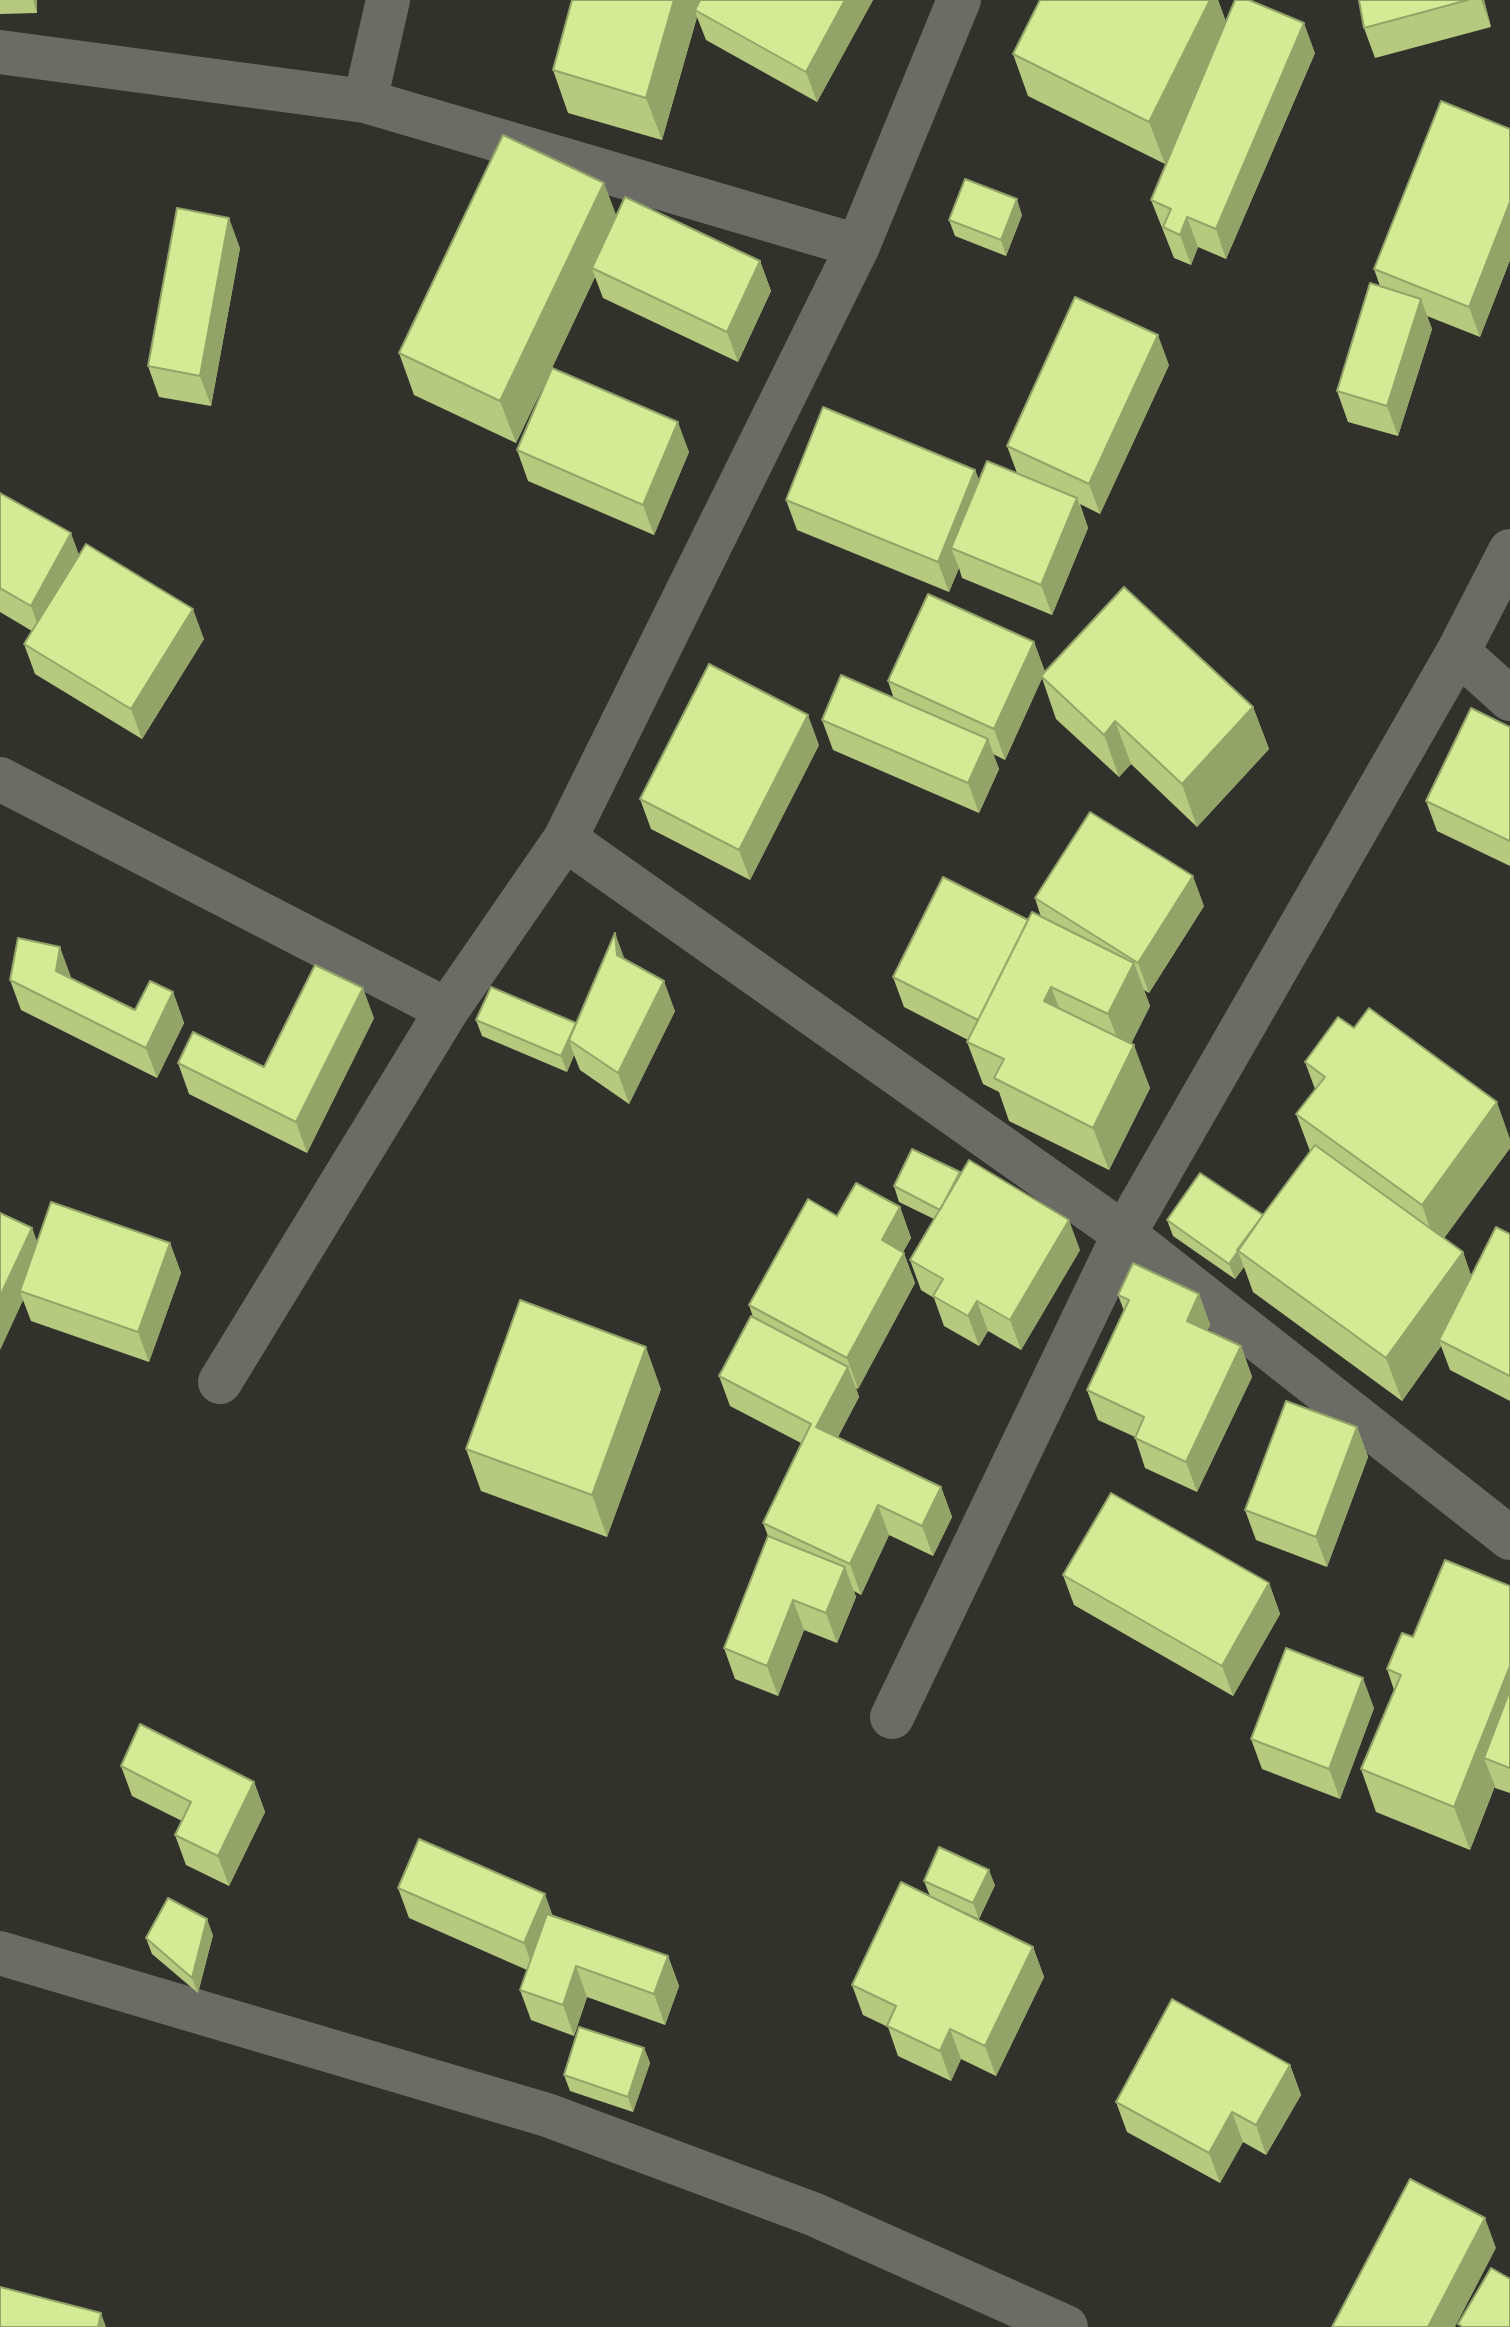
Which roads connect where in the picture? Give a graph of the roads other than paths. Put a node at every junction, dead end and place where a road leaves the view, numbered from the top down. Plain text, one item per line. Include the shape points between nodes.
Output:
1 (388, 0) edge
2 (959, 0) edge
3 (0, 52) edge
4 (365, 101) junction
5 (858, 246) junction
6 (1510, 551) edge
7 (1458, 652) junction
8 (1510, 699) edge
9 (0, 779) edge
10 (565, 839) junction
11 (447, 1010) junction
12 (1124, 1234) junction
13 (220, 1382) dead end
14 (1510, 1538) edge
15 (892, 1717) dead end
16 (0, 1953) edge
17 (1066, 2327) edge

1 - 4 street
2 - 5 street
3 - 4 street
4 - 5 street
5 - 10 street
6 - 7 street
7 - 8 street
7 - 12 street
9 - 11 street
10 - 11 street
10 - 12 street
11 - 13 street
12 - 14 street
12 - 15 street
16 - 17 street via 547,2115 813,2214

